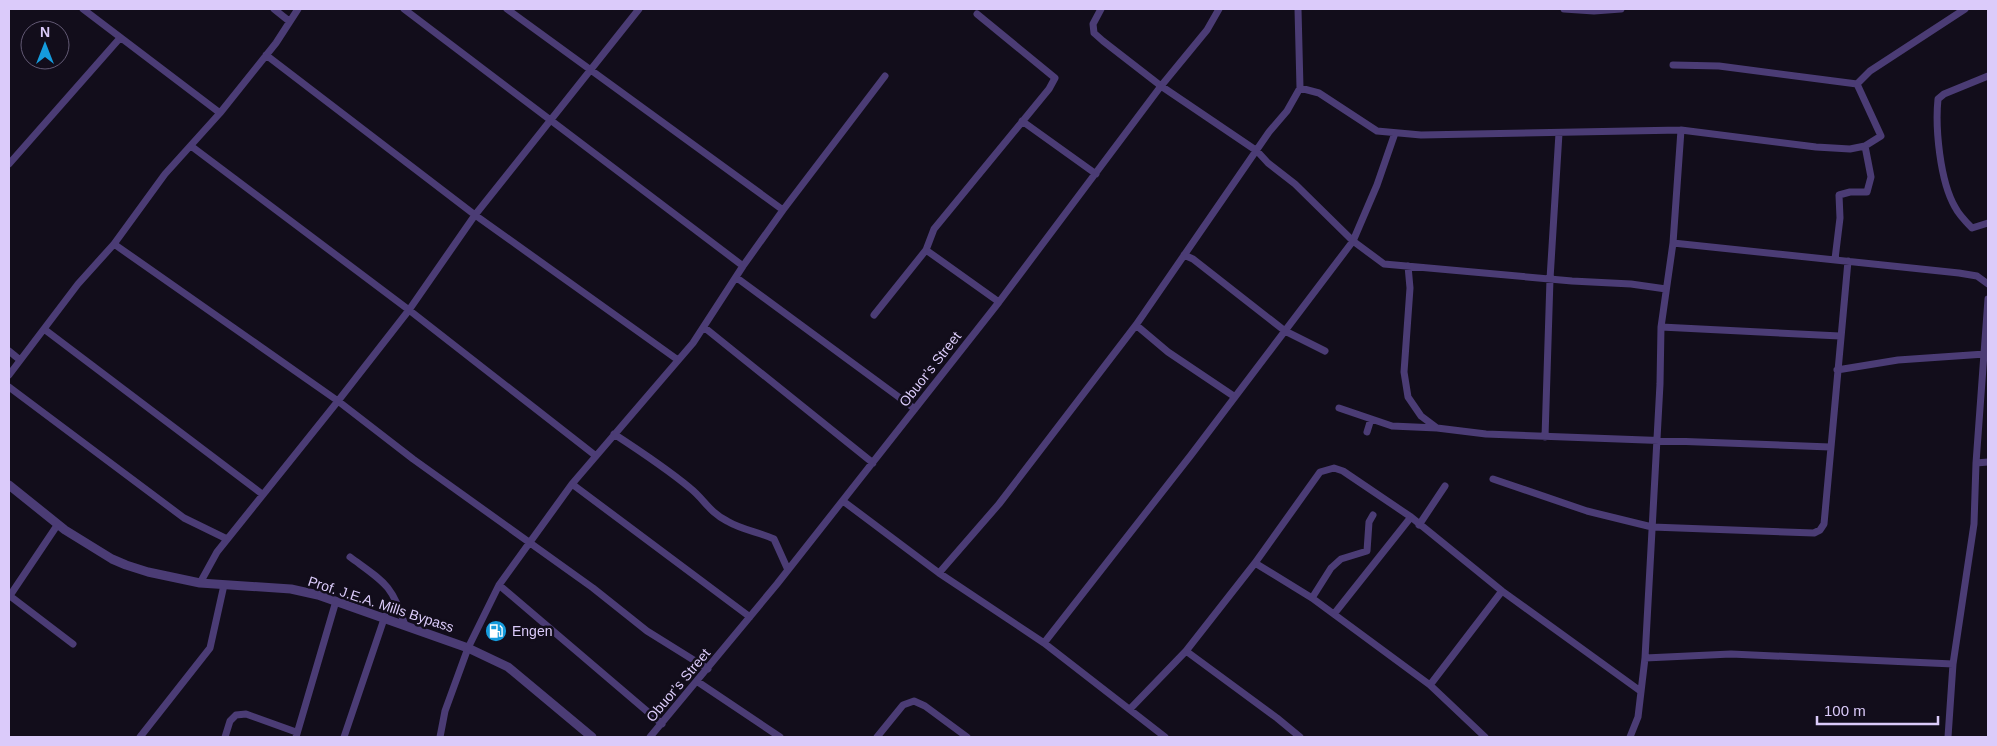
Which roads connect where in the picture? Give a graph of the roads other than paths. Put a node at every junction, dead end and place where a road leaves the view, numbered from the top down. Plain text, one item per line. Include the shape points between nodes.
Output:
1 (83, 9) edge
2 (274, 9) edge
3 (298, 9) edge
4 (404, 9) edge
5 (507, 9) edge
6 (626, 9) edge
7 (1101, 9) edge
8 (1218, 9) edge
9 (1298, 9) edge
10 (1565, 9) edge
11 (1621, 9) edge
12 (1949, 9) edge
13 (1965, 9) edge
14 (637, 12) edge
15 (976, 14) dead end
16 (1953, 16) junction
17 (289, 21) junction
18 (120, 38) junction
19 (266, 55) junction
20 (1673, 65) dead end
21 (589, 70) junction
22 (885, 76) dead end
23 (1988, 76) edge
24 (1857, 84) junction
25 (1161, 86) junction
26 (1300, 88) junction
27 (220, 113) junction
28 (550, 121) junction
29 (1022, 121) junction
30 (1682, 130) junction
31 (1396, 133) junction
32 (1559, 133) junction
33 (191, 146) junction
34 (1865, 146) junction
35 (1257, 151) junction
36 (9, 164) edge
37 (1096, 174) junction
38 (783, 210) junction
39 (475, 215) junction
40 (1988, 223) edge
41 (1353, 241) junction
42 (1673, 243) junction
43 (114, 244) junction
44 (926, 250) junction
45 (1184, 256) junction
46 (1835, 260) junction
47 (1848, 261) junction
48 (743, 266) junction
49 (1408, 266) junction
50 (736, 278) junction
51 (1550, 279) junction
52 (1988, 284) edge
53 (1666, 289) junction
54 (1988, 299) edge
55 (999, 302) junction
56 (409, 310) junction
57 (874, 315) dead end
58 (1136, 325) junction
59 (1661, 327) junction
60 (705, 328) junction
61 (44, 329) junction
62 (1285, 331) junction
63 (1840, 336) junction
64 (9, 351) edge
65 (1325, 351) dead end
66 (1985, 354) junction
67 (20, 360) junction
68 (678, 360) junction
69 (1837, 370) junction
70 (9, 374) edge
71 (9, 387) edge
72 (1235, 397) junction
73 (338, 401) junction
74 (1339, 408) dead end
75 (915, 409) junction
76 (1371, 419) junction
77 (1437, 428) junction
78 (1367, 432) dead end
79 (614, 434) junction
80 (1545, 436) junction
81 (1656, 442) junction
82 (1830, 447) junction
83 (596, 456) junction
84 (1988, 462) edge
85 (872, 463) junction
86 (1976, 463) junction
87 (1493, 479) dead end
88 (572, 484) junction
89 (9, 485) edge
90 (1444, 486) dead end
91 (262, 494) junction
92 (843, 501) junction
93 (1373, 515) dead end
94 (1411, 517) junction
95 (58, 524) junction
96 (1419, 525) junction
97 (1652, 528) junction
98 (227, 539) junction
99 (529, 542) junction
100 (350, 558) dead end
101 (1255, 563) junction
102 (788, 570) junction
103 (939, 573) junction
104 (200, 583) junction
105 (224, 585) junction
106 (499, 585) junction
107 (1502, 591) junction
108 (9, 597) edge
109 (1312, 598) junction
110 (336, 602) junction
111 (1334, 614) junction
112 (385, 616) junction
113 (750, 617) junction
114 (405, 625) junction
115 (1044, 643) junction
116 (73, 644) dead end
117 (468, 648) junction
118 (1186, 651) junction
119 (1645, 658) junction
120 (1953, 664) junction
121 (708, 669) junction
122 (698, 682) junction
123 (1430, 685) junction
124 (1639, 690) junction
125 (1130, 710) junction
126 (662, 724) junction
127 (296, 734) edge
128 (140, 737) edge
129 (225, 737) edge
130 (344, 737) edge
131 (440, 737) edge
132 (592, 737) edge
133 (650, 737) edge
134 (780, 737) edge
135 (877, 737) edge
136 (967, 737) edge
137 (1165, 737) edge
138 (1300, 737) edge
139 (1485, 737) edge
140 (1630, 737) edge
141 (1948, 737) edge

1 - 18 street
2 - 17 street
3 - 17 street
4 - 28 street
5 - 21 street
6 - 14 street
7 - 25 street via 1092,24 1094,33
8 - 25 street, Obuor’s Street via 1202,37
9 - 26 street
10 - 11 street
12 - 16 street
13 - 16 street
14 - 21 street
15 - 29 street via 1055,78
16 - 24 street via 1870,71
17 - 19 street
18 - 27 street
18 - 36 street
19 - 27 street
19 - 39 street
20 - 24 street via 1719,66
21 - 28 street
21 - 38 street
22 - 38 street
23 - 40 street via 1944,94 1938,99 1935,117 1944,178 1954,206 1972,228
24 - 34 street via 1881,136
25 - 35 street
25 - 37 street, Obuor’s Street
26 - 31 street via 1319,93 1377,131
26 - 35 street
27 - 33 street
28 - 39 street
28 - 48 street
29 - 37 street
29 - 44 street via 934,229
30 - 32 street
30 - 34 street via 1816,147 1850,149
30 - 42 street
31 - 32 street
31 - 41 street
32 - 51 street
33 - 43 street via 165,174
33 - 56 street
34 - 46 street via 1871,177 1867,192 1839,195
35 - 41 street
35 - 45 street
37 - 55 street, Obuor’s Street
38 - 48 street
39 - 56 street
39 - 68 street
41 - 49 street via 1384,264
41 - 62 street
42 - 46 street
42 - 53 street
43 - 61 street
43 - 73 street
44 - 55 street
44 - 57 street
45 - 58 street
45 - 62 street via 1193,259
46 - 47 street
47 - 52 street via 1959,273 1977,276
47 - 63 street
48 - 50 street
49 - 51 street
49 - 77 street via 1410,288 1404,372 1408,397 1421,416
50 - 60 street
50 - 75 street
51 - 53 street
51 - 80 street
53 - 59 street
54 - 66 street
55 - 75 street, Obuor’s Street
56 - 73 street
56 - 83 street
58 - 72 street via 1168,352
58 - 103 street via 999,504
59 - 63 street
59 - 81 street
60 - 68 street
60 - 85 street
61 - 67 street
61 - 91 street
62 - 65 street
62 - 72 street
63 - 69 street
64 - 67 street
66 - 69 street via 1898,360
66 - 86 street
67 - 70 street
68 - 79 street
69 - 82 street
71 - 98 street via 184,518
72 - 115 street
73 - 91 street
73 - 99 street
74 - 76 street
75 - 85 street, Obuor’s Street
76 - 77 street via 1392,426
76 - 78 street
77 - 80 street
79 - 83 street
79 - 102 street via 676,476 707,508 726,521 774,539
80 - 81 street
81 - 82 street
81 - 97 street
82 - 97 street via 1824,524 1814,533
83 - 88 street
84 - 86 street
85 - 92 street, Obuor’s Street
86 - 120 street via 1971,556
87 - 97 street via 1587,511
88 - 99 street
88 - 113 street
89 - 95 street, Prof. J.E.A. Mills Bypass
90 - 96 street
91 - 98 street
92 - 102 street, Obuor’s Street
92 - 103 street
93 - 109 street via 1369,522 1367,551 1341,559
94 - 96 street
94 - 101 street via 1343,471 1334,468 1320,472
94 - 111 street
95 - 104 street, Prof. J.E.A. Mills Bypass via 112,559 148,572
95 - 108 street
96 - 107 street
97 - 119 street
98 - 104 street
99 - 106 street
99 - 121 street via 647,631
100 - 114 street via 386,583 397,599
101 - 109 street
101 - 118 street
102 - 113 street, Obuor’s Street
103 - 115 street
104 - 105 street, Prof. J.E.A. Mills Bypass
105 - 110 street, Prof. J.E.A. Mills Bypass via 291,589 318,594
105 - 128 street via 210,648
106 - 117 street
106 - 126 street
107 - 123 street
107 - 124 street
108 - 116 street
109 - 111 street
110 - 112 street, Prof. J.E.A. Mills Bypass
110 - 127 street
111 - 123 street
112 - 114 street, Prof. J.E.A. Mills Bypass
112 - 130 street
113 - 121 street, Obuor’s Street
114 - 117 street, Prof. J.E.A. Mills Bypass
115 - 125 street
117 - 131 street via 445,711
117 - 132 street, Prof. J.E.A. Mills Bypass via 508,667
118 - 125 street
118 - 138 street
119 - 120 street via 1731,654
119 - 124 street
120 - 141 street
121 - 122 street, Obuor’s Street
122 - 126 street, Obuor’s Street
122 - 134 street
123 - 139 street
124 - 140 street via 1638,717
125 - 137 street
126 - 133 street, Obuor’s Street
127 - 129 street via 246,714 236,715 230,721
135 - 136 street via 903,705 914,701

